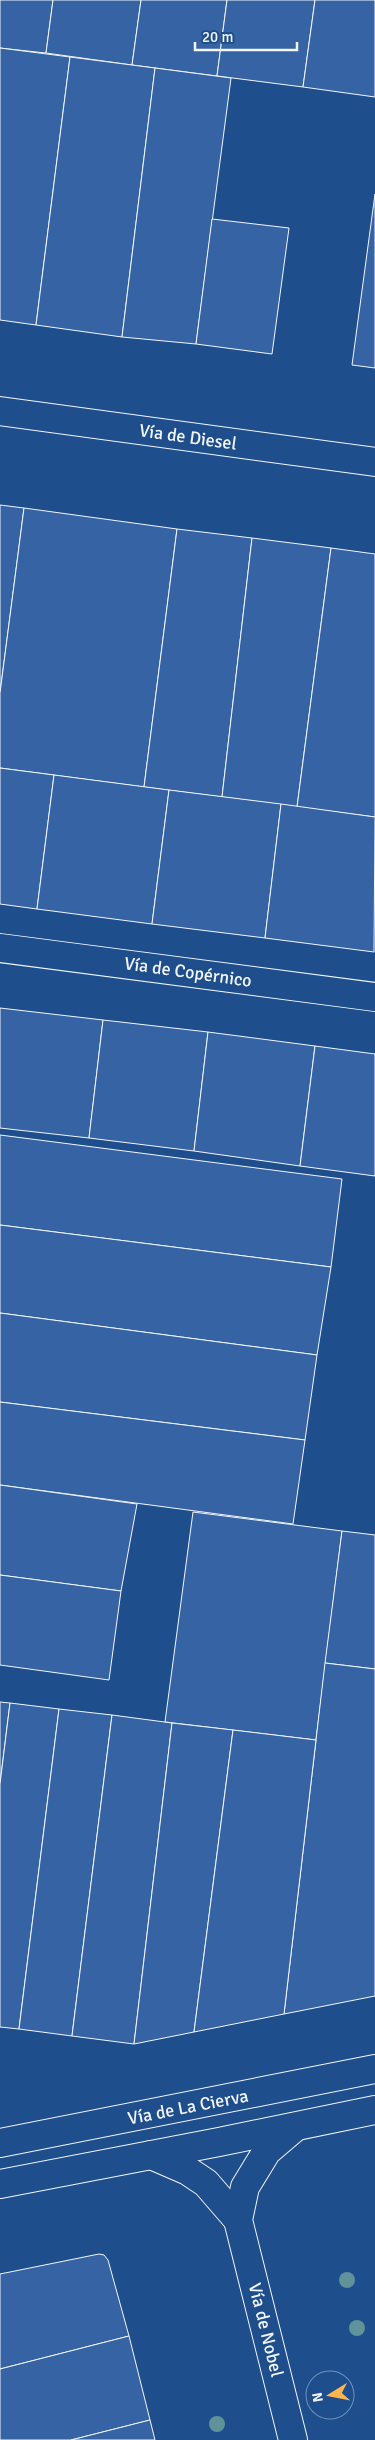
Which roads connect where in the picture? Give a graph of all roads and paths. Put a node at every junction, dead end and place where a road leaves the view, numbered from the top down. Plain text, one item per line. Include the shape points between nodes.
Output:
1 (0, 411) edge
2 (375, 462) edge
3 (0, 948) edge
4 (375, 997) edge
5 (375, 2069) edge
6 (375, 2110) edge
7 (298, 2125) junction
8 (0, 2143) edge
9 (152, 2155) junction
10 (0, 2184) edge
11 (238, 2220) junction
12 (293, 2440) edge

1 - 2 main road, Vía de Diesel
3 - 4 main road, Vía de Copérnico
5 - 8 main road, Vía de La Cierva
6 - 7 main road
7 - 9 main road
7 - 11 main road, Vía de Nobel via 267,2151 245,2187
9 - 10 main road
9 - 11 main road, Vía de Nobel via 206,2183
11 - 12 main road, Vía de Nobel

